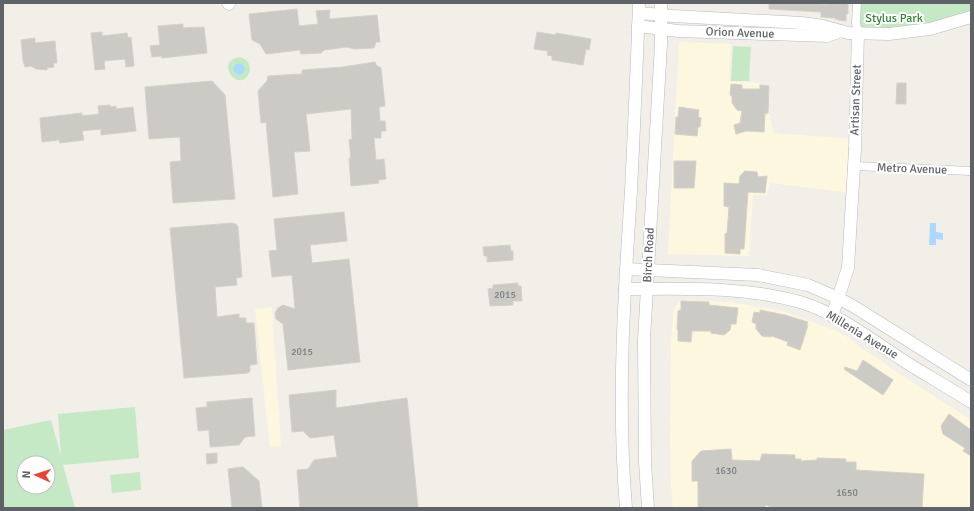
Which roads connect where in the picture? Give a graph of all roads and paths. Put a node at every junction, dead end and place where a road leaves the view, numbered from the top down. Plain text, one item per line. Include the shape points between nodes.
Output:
1 (857, 3) edge
2 (639, 8) edge
3 (661, 9) edge
4 (971, 17) edge
5 (638, 26) junction
6 (661, 29) junction
7 (841, 31) junction
8 (858, 33) junction
9 (854, 166) junction
10 (971, 171) edge
11 (626, 268) junction
12 (648, 270) junction
13 (625, 289) junction
14 (647, 289) junction
15 (838, 298) junction
16 (832, 316) junction
17 (971, 380) edge
18 (971, 402) edge
19 (626, 508) edge
20 (648, 508) edge

1 - 8 street
2 - 3 street, Orion Avenue
2 - 5 street, Birch Road
3 - 6 street, Birch Road
3 - 7 street, Orion Avenue via 802,23
4 - 8 street, Orion Avenue via 925,30 888,34
5 - 6 street, Orion Avenue
5 - 11 street, Birch Road
6 - 7 street, Orion Avenue via 827,36
6 - 12 street, Birch Road
7 - 8 street, Orion Avenue
8 - 9 street, Artisan Street
9 - 10 street, Metro Avenue
9 - 15 street, Artisan Street via 848,268
11 - 12 street, Millenia Avenue
11 - 13 street, Birch Road
12 - 14 street, Birch Road
12 - 15 street, Millenia Avenue via 758,275 808,285
13 - 14 street, Millenia Avenue
13 - 19 street, Birch Road via 622,340 622,463
14 - 16 street, Millenia Avenue via 707,289 753,293 800,302
14 - 20 street, Birch Road via 644,419
15 - 16 street
15 - 17 street, Millenia Avenue
16 - 18 street, Millenia Avenue

